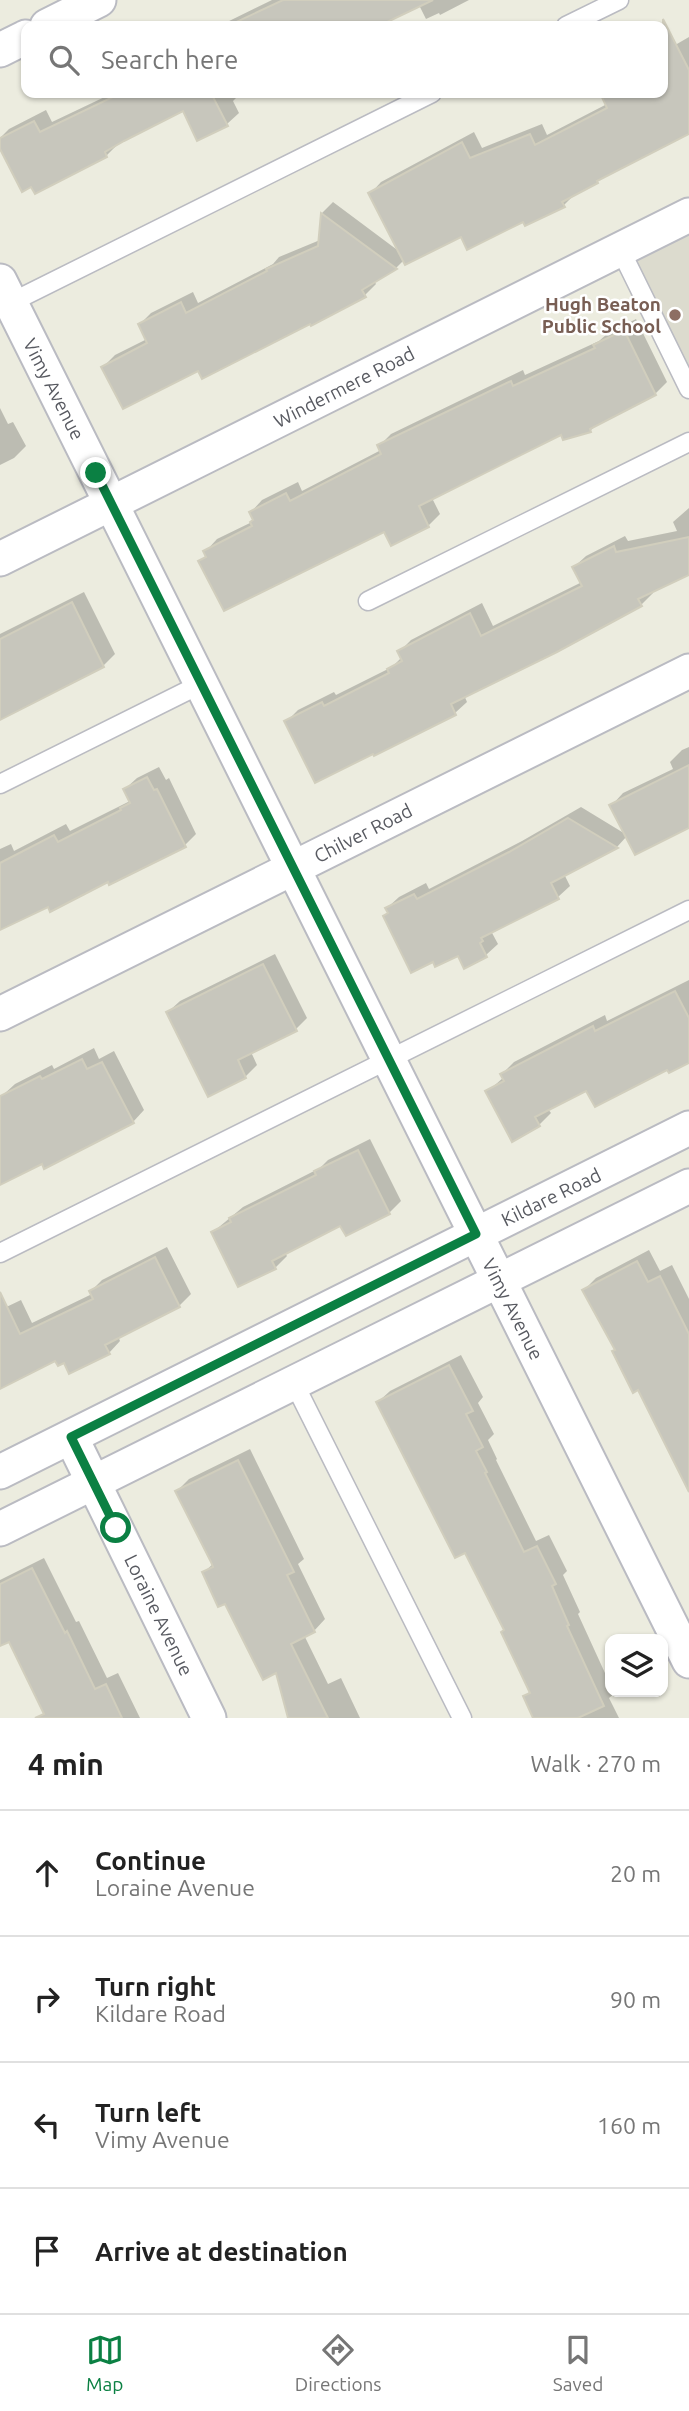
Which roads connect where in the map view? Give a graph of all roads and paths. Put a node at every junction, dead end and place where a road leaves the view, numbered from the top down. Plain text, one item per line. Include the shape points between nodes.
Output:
1 (99, 0) edge
2 (619, 0) edge
3 (57, 21) edge
4 (576, 21) edge
5 (21, 40) edge
6 (0, 50) edge
7 (422, 98) edge
8 (689, 215) edge
9 (620, 249) junction
10 (4, 297) edge
11 (689, 389) edge
12 (689, 442) edge
13 (111, 503) junction
14 (0, 559) edge
15 (368, 601) dead end
16 (689, 671) edge
17 (201, 684) junction
18 (0, 785) edge
19 (293, 868) junction
20 (689, 910) edge
21 (0, 1014) edge
22 (389, 1061) junction
23 (689, 1128) edge
24 (689, 1186) edge
25 (476, 1234) junction
26 (0, 1253) edge
27 (499, 1280) junction
28 (294, 1382) junction
29 (71, 1437) junction
30 (0, 1472) edge
31 (93, 1482) junction
32 (0, 1529) edge
33 (689, 1661) edge
34 (209, 1718) edge
35 (462, 1718) edge

1 - 3 street
2 - 4 lane
5 - 6 street
7 - 10 lane
8 - 9 street, Windermere Road
9 - 11 lane
9 - 13 street, Windermere Road
10 - 13 street, Vimy Avenue
12 - 15 lane
13 - 14 street, Windermere Road
13 - 17 street, Vimy Avenue
16 - 19 street, Chilver Road
17 - 18 lane
17 - 19 street, Vimy Avenue
19 - 21 street, Chilver Road
19 - 22 street, Vimy Avenue
20 - 22 lane
22 - 25 street, Vimy Avenue
22 - 26 lane
23 - 25 street, Kildare Road
24 - 27 street
25 - 27 street, Vimy Avenue
25 - 29 street, Kildare Road
27 - 28 street
27 - 33 street, Vimy Avenue
28 - 31 street
28 - 35 lane
29 - 30 street, Kildare Road
29 - 31 street, Loraine Avenue
31 - 32 street
31 - 34 street, Loraine Avenue

